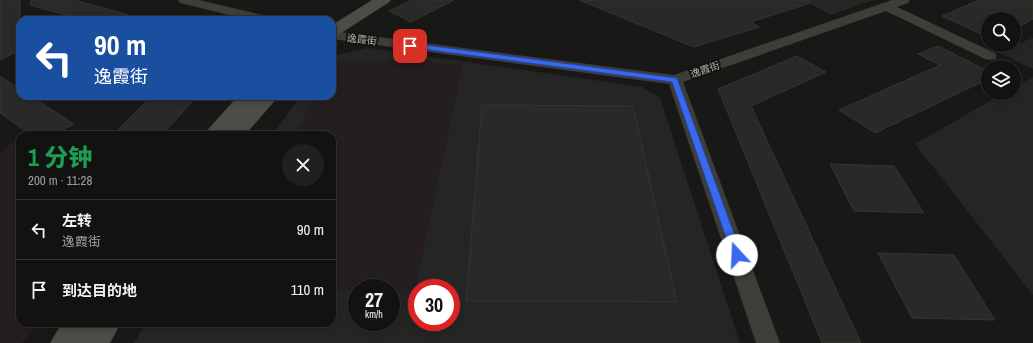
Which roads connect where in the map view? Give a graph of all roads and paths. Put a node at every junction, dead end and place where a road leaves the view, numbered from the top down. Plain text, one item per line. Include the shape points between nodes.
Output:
1 (184, 0) edge
2 (361, 0) edge
3 (383, 0) edge
4 (904, 0) edge
5 (886, 6) junction
6 (250, 16) edge
7 (335, 16) edge
8 (336, 29) edge
9 (336, 36) edge
10 (990, 56) dead end
11 (675, 80) junction
12 (244, 100) edge
13 (265, 100) edge
14 (217, 131) edge
15 (238, 131) edge
16 (75, 327) edge
17 (104, 327) edge
18 (64, 343) edge
19 (94, 343) edge
20 (768, 343) edge

1 - 6 street
2 - 7 street
3 - 8 street
4 - 5 street, 逸霞街
5 - 10 street
5 - 11 street, 逸霞街
9 - 11 street, 逸霞街
11 - 20 street
12 - 14 street
13 - 15 street
16 - 18 street
17 - 19 street

